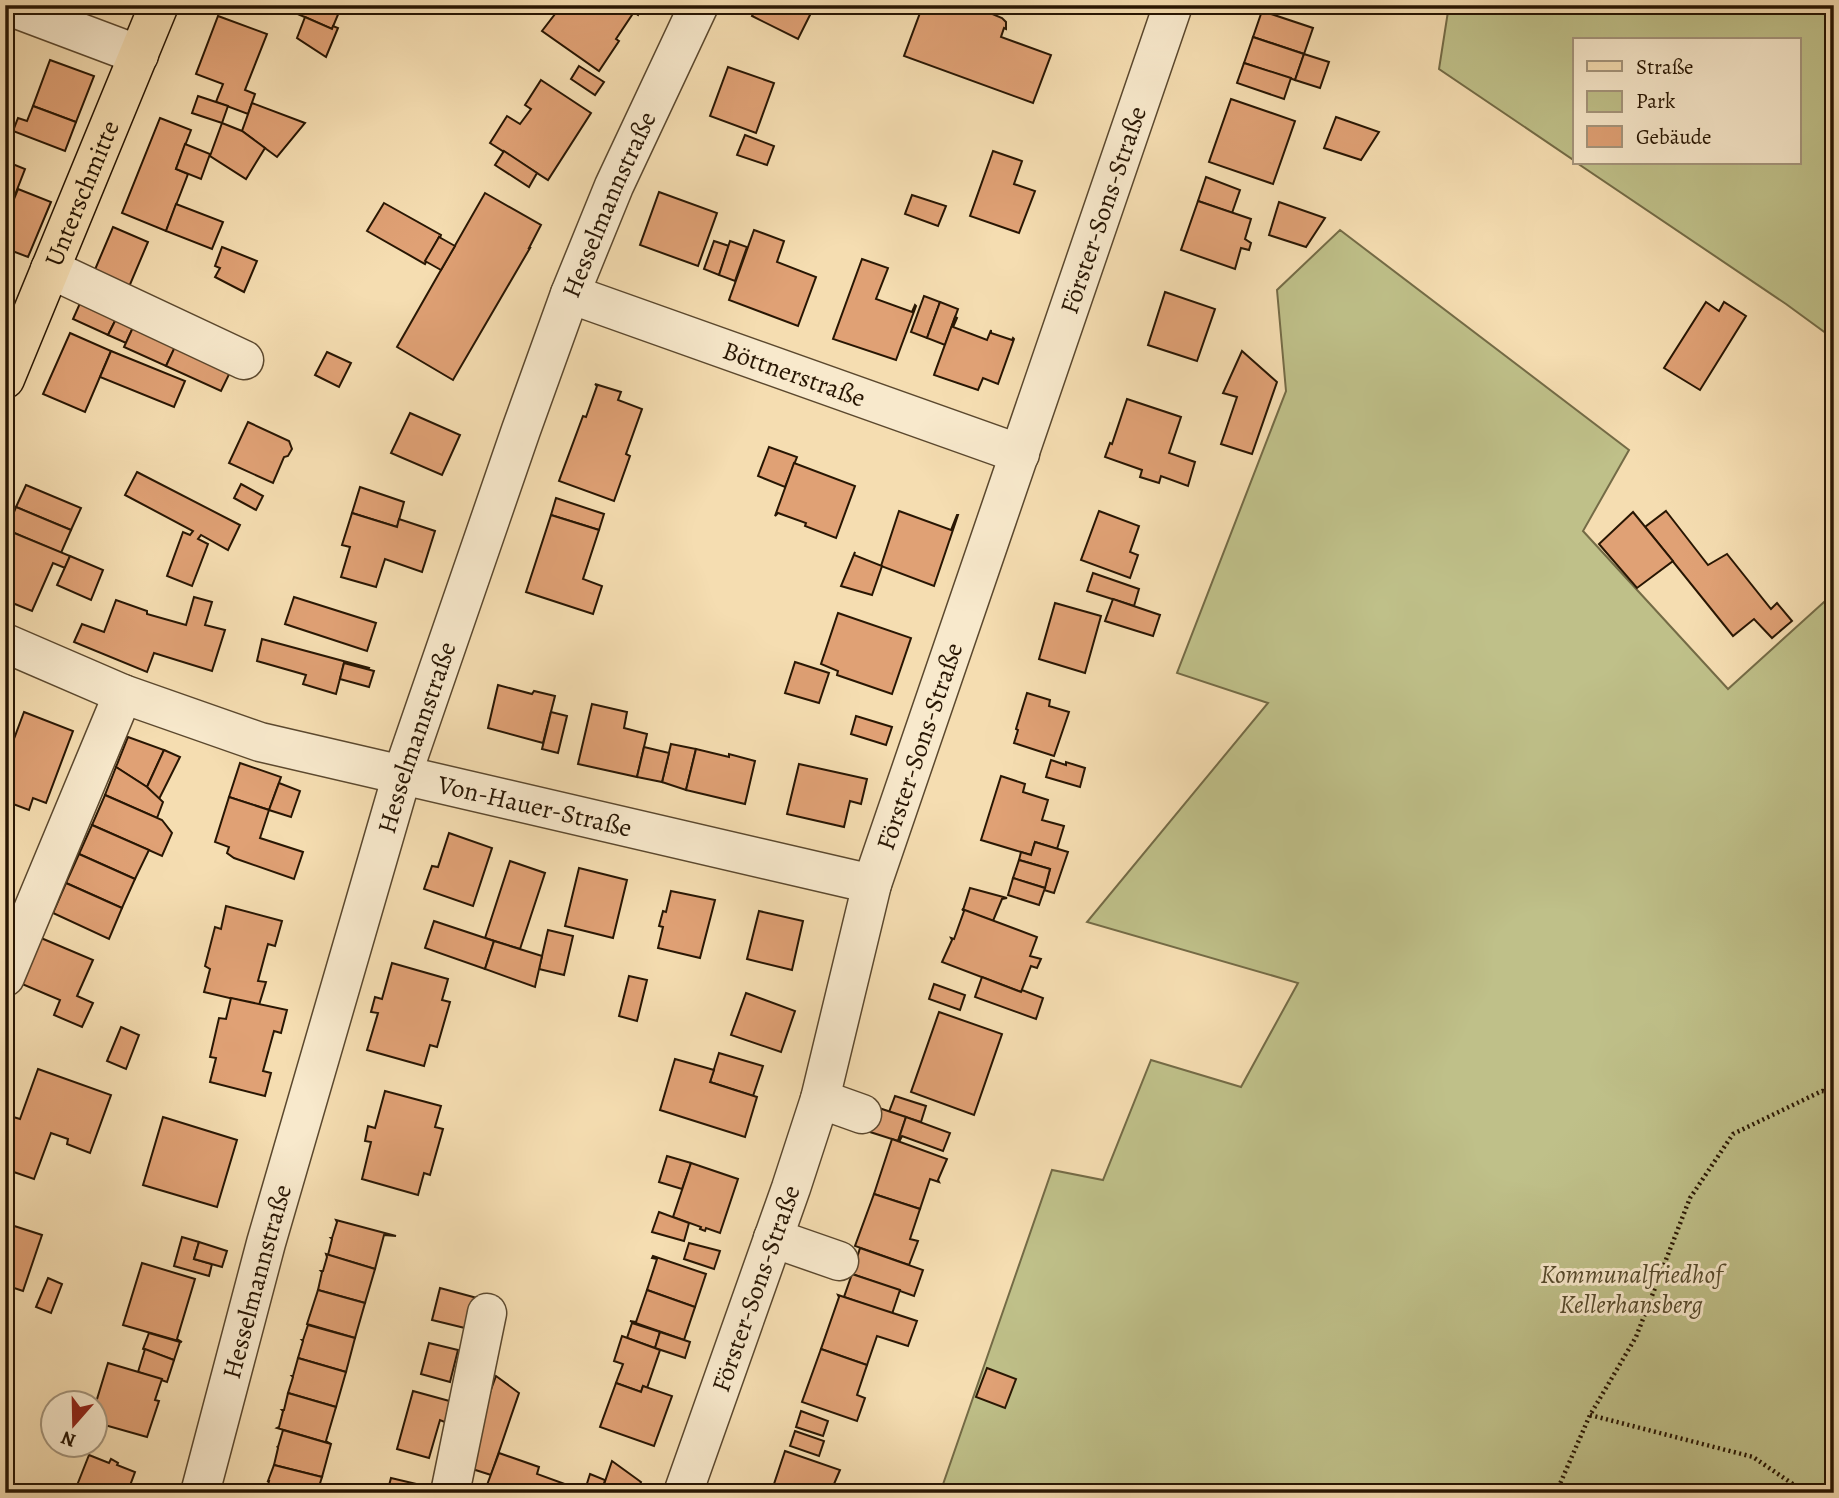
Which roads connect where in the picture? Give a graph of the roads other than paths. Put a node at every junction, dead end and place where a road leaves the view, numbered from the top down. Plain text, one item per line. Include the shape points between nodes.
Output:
1 (6, 5) edge
2 (159, 5) edge
3 (699, 5) edge
4 (1173, 5) edge
5 (139, 55) junction
6 (50, 269) junction
7 (570, 294) junction
8 (244, 360) dead end
9 (5, 379) edge
10 (1020, 454) junction
11 (5, 643) edge
12 (123, 694) junction
13 (402, 775) junction
14 (872, 884) junction
15 (5, 977) edge
16 (820, 1099) junction
17 (862, 1114) dead end
18 (773, 1238) junction
19 (839, 1261) dead end
20 (487, 1313) dead end
21 (200, 1493) edge
22 (450, 1493) edge
23 (683, 1493) edge

1 - 5 street
2 - 5 main road, Unterschmitte
3 - 7 street, Hesselmannstraße via 614,186
4 - 10 street, Förster-Sons-Straße
5 - 6 main road, Unterschmitte
6 - 8 street
6 - 9 main road, Unterschmitte
7 - 10 street, Böttnerstraße
7 - 13 street, Hesselmannstraße
10 - 14 street, Förster-Sons-Straße
11 - 12 street, Von-Hauer-Straße
12 - 13 street, Von-Hauer-Straße via 260,742
12 - 15 street
13 - 14 street, Von-Hauer-Straße
13 - 21 street, Hesselmannstraße via 266,1243
14 - 16 street, Förster-Sons-Straße
16 - 17 street
16 - 18 street, Förster-Sons-Straße
18 - 19 street
18 - 23 street, Förster-Sons-Straße
20 - 22 street

